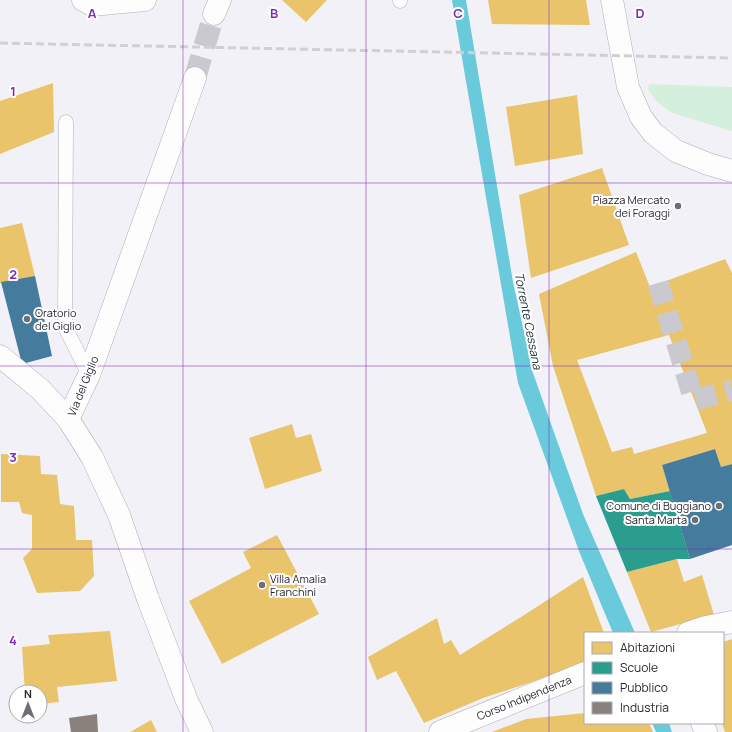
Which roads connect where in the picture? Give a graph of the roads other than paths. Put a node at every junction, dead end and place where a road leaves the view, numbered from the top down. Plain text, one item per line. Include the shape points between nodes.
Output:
1 (83, 0) edge
2 (145, 0) edge
3 (612, 0) edge
4 (195, 78) tunnel mouth
5 (66, 122) dead end
6 (732, 170) edge
7 (0, 356) edge
8 (89, 375) junction
9 (68, 419) junction
10 (732, 622) edge
11 (691, 632) edge
12 (584, 673) edge
13 (202, 732) edge
14 (440, 732) edge

1 - 2 street via 92,5
3 - 6 street via 628,87 641,117 653,133 676,152
4 - 8 street, Via del Giglio
5 - 8 lane via 65,328
7 - 9 street via 40,389
8 - 9 street, Via del Giglio
9 - 13 street, Via del Giglio via 92,457 119,515 187,701
10 - 11 street
12 - 14 street, Corso Indipendenza

